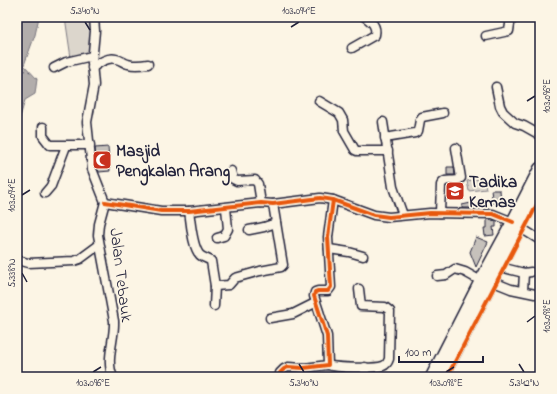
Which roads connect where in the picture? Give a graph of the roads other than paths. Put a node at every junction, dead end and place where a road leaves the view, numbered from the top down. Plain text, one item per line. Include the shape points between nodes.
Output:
1 (94, 17) edge
2 (365, 17) edge
3 (511, 17) edge
4 (486, 36) dead end
5 (352, 48) dead end
6 (92, 56) junction
7 (148, 64) dead end
8 (54, 68) dead end
9 (92, 68) junction
10 (496, 87) dead end
11 (319, 101) dead end
12 (443, 113) dead end
13 (383, 122) dead end
14 (43, 126) dead end
15 (540, 135) edge
16 (385, 138) junction
17 (90, 145) junction
18 (66, 146) junction
19 (456, 148) dead end
20 (388, 151) junction
21 (540, 168) edge
22 (231, 171) dead end
23 (540, 188) edge
24 (45, 193) dead end
25 (540, 199) edge
26 (333, 200) junction
27 (105, 202) junction
28 (261, 203) junction
29 (273, 204) junction
30 (226, 208) junction
31 (189, 211) junction
32 (440, 213) junction
33 (403, 215) junction
34 (513, 222) junction
35 (276, 223) junction
36 (249, 230) dead end
37 (524, 230) junction
38 (217, 238) dead end
39 (540, 240) edge
40 (99, 245) junction
41 (329, 249) junction
42 (363, 256) dead end
43 (17, 260) edge
44 (504, 268) junction
45 (437, 276) dead end
46 (480, 281) junction
47 (496, 283) junction
48 (215, 286) junction
49 (359, 289) dead end
50 (523, 291) junction
51 (535, 294) dead end
52 (315, 303) junction
53 (214, 306) dead end
54 (270, 318) dead end
55 (328, 365) junction
56 (365, 367) junction
57 (113, 377) edge
58 (280, 377) edge
59 (365, 377) edge
60 (432, 377) edge
61 (442, 377) edge
62 (447, 377) edge

1 - 6 street
2 - 5 street via 373,23 375,35
3 - 4 street via 509,31
6 - 8 street via 66,62
6 - 9 street
7 - 9 street via 134,65 110,59
9 - 17 street via 94,85 87,122
10 - 15 street via 503,112 512,121
11 - 20 street via 339,113 344,131 355,150
12 - 16 street via 422,117 415,133
13 - 16 street
14 - 18 street via 43,136 50,145
16 - 20 street
17 - 18 street
17 - 27 street via 92,168
18 - 24 street via 52,186
19 - 32 street via 461,178 457,181 445,180 441,185
20 - 33 street via 393,187
21 - 34 highway
22 - 28 street via 233,179 237,181 255,180
23 - 61 highway
25 - 37 street
26 - 29 street via 320,198
26 - 33 street via 374,215
26 - 41 street
27 - 31 street via 161,211
27 - 40 street, Jalan Tebauk via 99,224
28 - 29 street
28 - 30 street
29 - 35 street
30 - 31 street
30 - 38 street via 228,229 224,236
31 - 48 street via 198,253 210,261
32 - 33 street
32 - 34 street via 493,214
34 - 46 highway
35 - 36 street
35 - 48 street via 283,265 235,278 229,285
37 - 39 street
37 - 44 street
40 - 43 street via 74,261 28,263
40 - 57 street, Jalan Tebauk via 114,321 110,358
41 - 42 street
41 - 52 street via 331,287 315,292
44 - 47 street
44 - 50 street via 528,272
45 - 46 street via 446,275 455,269
46 - 60 highway
47 - 50 street
47 - 62 street
48 - 53 street
49 - 56 street via 361,306 384,306 390,311 389,359 383,366
50 - 51 street
52 - 54 street via 292,314
52 - 55 street via 327,336
55 - 56 street
55 - 58 street via 284,369 280,372
56 - 59 street

